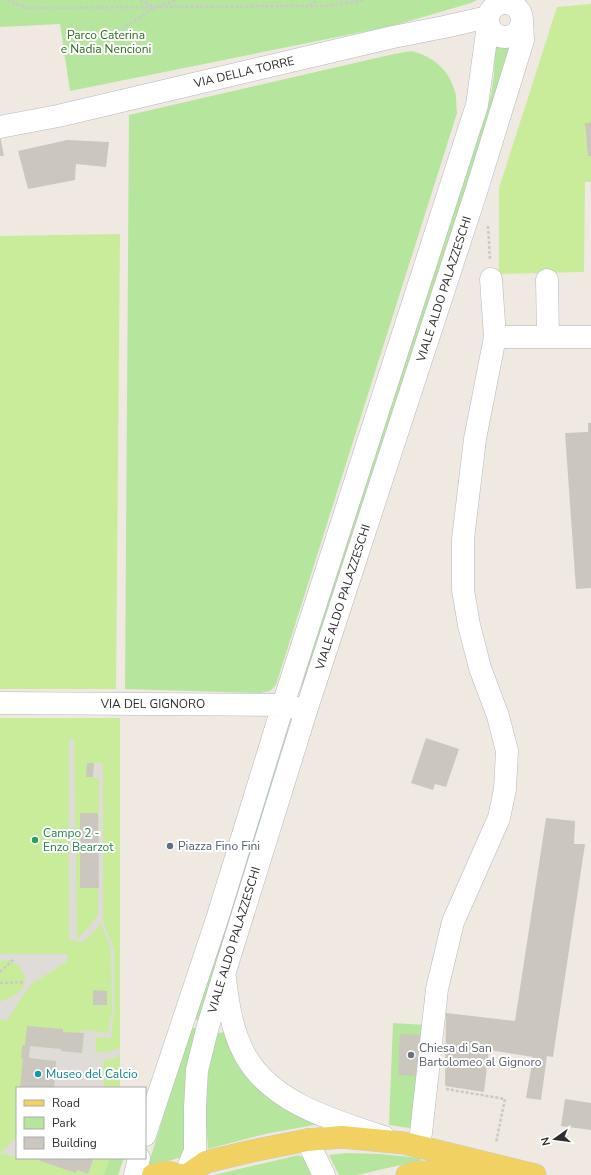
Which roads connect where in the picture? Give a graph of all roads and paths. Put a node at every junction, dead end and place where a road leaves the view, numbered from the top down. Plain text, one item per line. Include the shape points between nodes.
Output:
1 (7, 0) edge
2 (140, 0) edge
3 (176, 0) edge
4 (317, 0) edge
5 (365, 0) edge
6 (310, 6) junction
7 (155, 8) junction
8 (517, 9) edge
9 (488, 21) junction
10 (117, 32) dead end
11 (0, 127) edge
12 (488, 220) dead end
13 (492, 279) joint
14 (547, 280) dead end
15 (495, 337) junction
16 (548, 337) junction
17 (591, 337) edge
18 (0, 702) edge
19 (284, 705) junction
20 (306, 711) junction
21 (14, 959) dead end
22 (224, 971) junction
23 (0, 972) edge
24 (24, 982) dead end
25 (0, 983) edge
26 (442, 1088) dead end
27 (146, 1132) edge
28 (307, 1140) junction
29 (411, 1145) junction
30 (496, 1146) dead end
31 (139, 1159) edge
32 (532, 1174) edge
33 (134, 1175) edge
34 (153, 1175) edge
35 (180, 1175) edge
36 (186, 1175) edge
37 (324, 1175) edge
38 (407, 1175) edge

1 - 7 path via 26,8
2 - 7 path
3 - 7 path
4 - 6 path
5 - 6 path
6 - 7 path
7 - 10 path
8 - 9 street via 504,2 495,5 489,12
8 - 9 street via 520,29 511,36 495,34
8 - 20 street, VIALE ALDO PALAZZESCHI via 523,40 479,184
9 - 11 street, VIA DELLA TORRE via 393,37 58,116
9 - 19 street, VIALE ALDO PALAZZESCHI via 477,105
12 - 13 path
13 - 15 street
14 - 16 street
15 - 16 street
15 - 29 street via 475,439 463,539 463,590 480,668 498,716 507,752 505,790 499,818 453,922 437,989 421,1133
16 - 17 street
18 - 19 street, VIA DEL GIGNORO
19 - 20 street, VIA DEL GIGNORO
19 - 27 street, VIALE ALDO PALAZZESCHI via 218,916
20 - 22 street, VIALE ALDO PALAZZESCHI
21 - 23 path
22 - 29 street via 228,1000 240,1044 259,1075 303,1107
22 - 36 street, VIALE ALDO PALAZZESCHI via 197,1070 195,1151
24 - 25 path
26 - 30 path via 505,1099
28 - 29 main road via 342,1137
28 - 36 main road via 206,1162
28 - 37 street
29 - 32 main road
31 - 33 street
32 - 38 main road via 418,1172
34 - 35 main road via 167,1172

